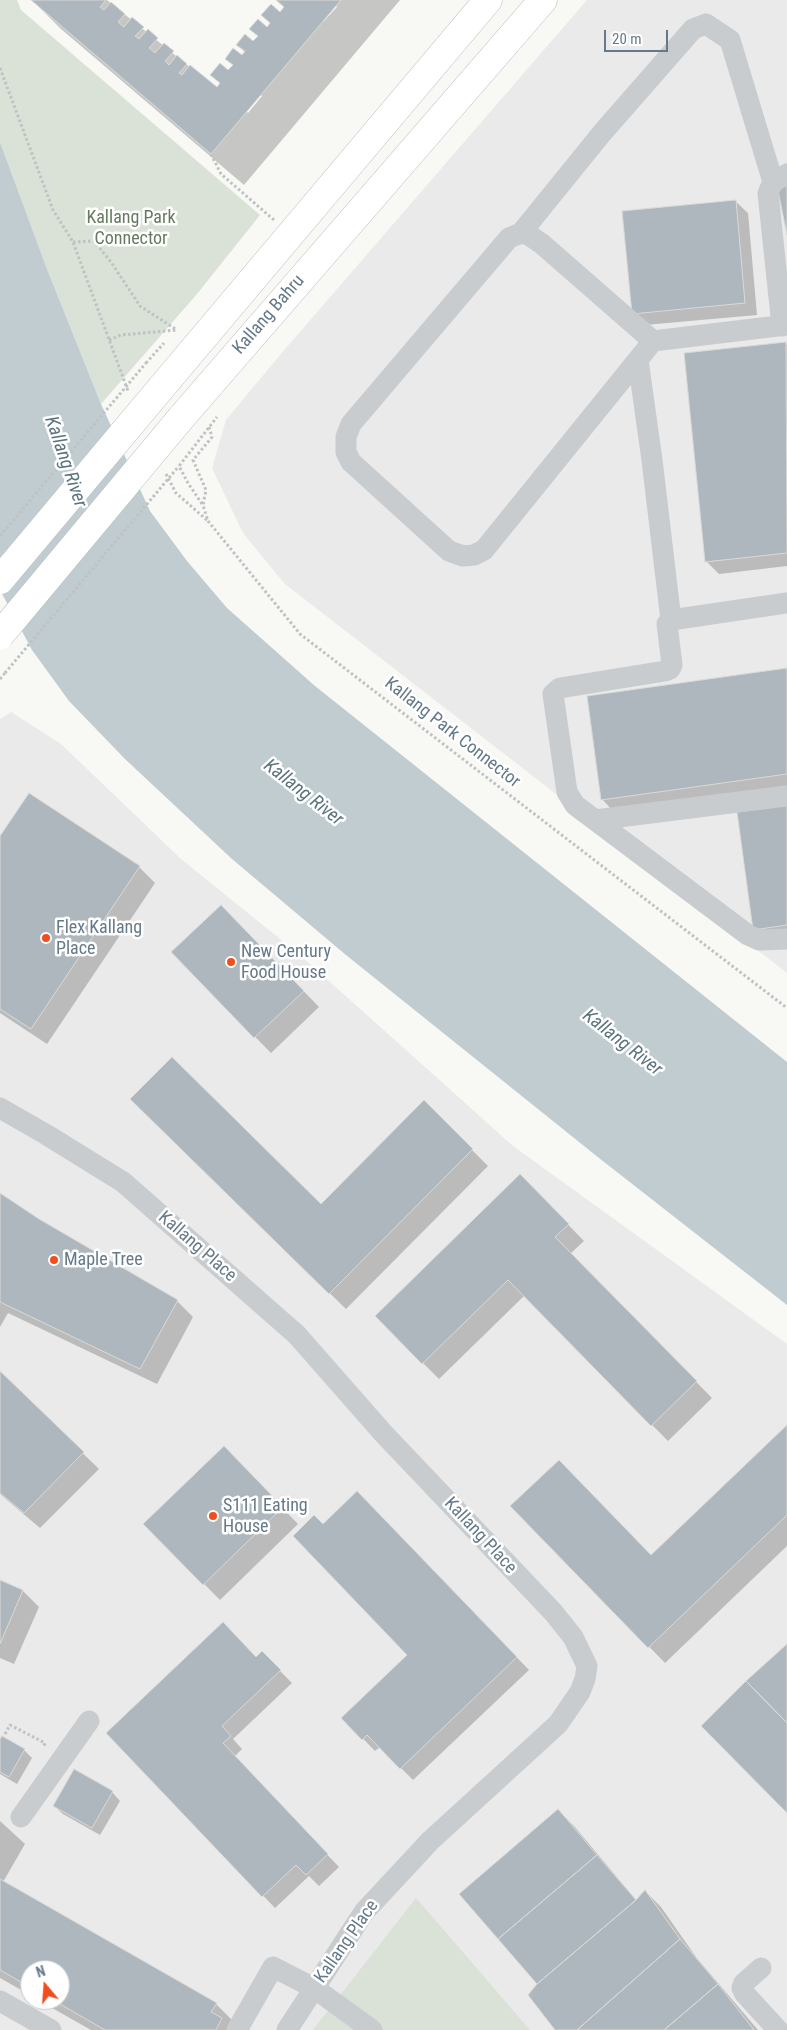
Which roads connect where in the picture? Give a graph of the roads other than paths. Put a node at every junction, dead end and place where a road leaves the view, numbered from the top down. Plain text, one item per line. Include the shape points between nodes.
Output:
1 (488, 0) edge
2 (543, 0) edge
3 (780, 178) edge
4 (521, 234) junction
5 (785, 326) edge
6 (652, 340) junction
7 (638, 360) junction
8 (0, 580) edge
9 (787, 602) edge
10 (671, 620) junction
11 (0, 635) edge
12 (787, 796) edge
13 (595, 820) junction
14 (787, 939) edge
15 (0, 1108) edge
16 (89, 1721) dead end
17 (21, 1817) dead end
18 (761, 1968) dead end
19 (314, 1988) junction
20 (0, 2001) edge
21 (51, 2030) edge
22 (236, 2030) edge
23 (286, 2030) edge
24 (372, 2030) edge
25 (778, 2030) edge

1 - 8 main road, Kallang Bahru, bridge
2 - 11 main road, Kallang Bahru, bridge via 181,418
3 - 4 street via 730,40 706,24 693,29 602,133
3 - 5 street via 768,193
4 - 6 street via 529,234 542,244
4 - 7 street via 508,238 352,424 346,437 346,452 351,462 449,550 463,556 474,555 484,550
5 - 6 street
6 - 7 street
7 - 10 street
9 - 10 street
10 - 13 street via 667,624 670,669 560,688 553,694 567,792 575,804
12 - 13 street
13 - 14 street via 748,934 759,940
15 - 19 street, Kallang Place via 123,1182 297,1335 383,1433 552,1612 573,1637 587,1666 580,1692 558,1724 430,1841 364,1912
16 - 17 street
18 - 25 street via 742,1988
19 - 22 street via 273,1967
19 - 23 street, Kallang Place
19 - 24 street
20 - 21 street

